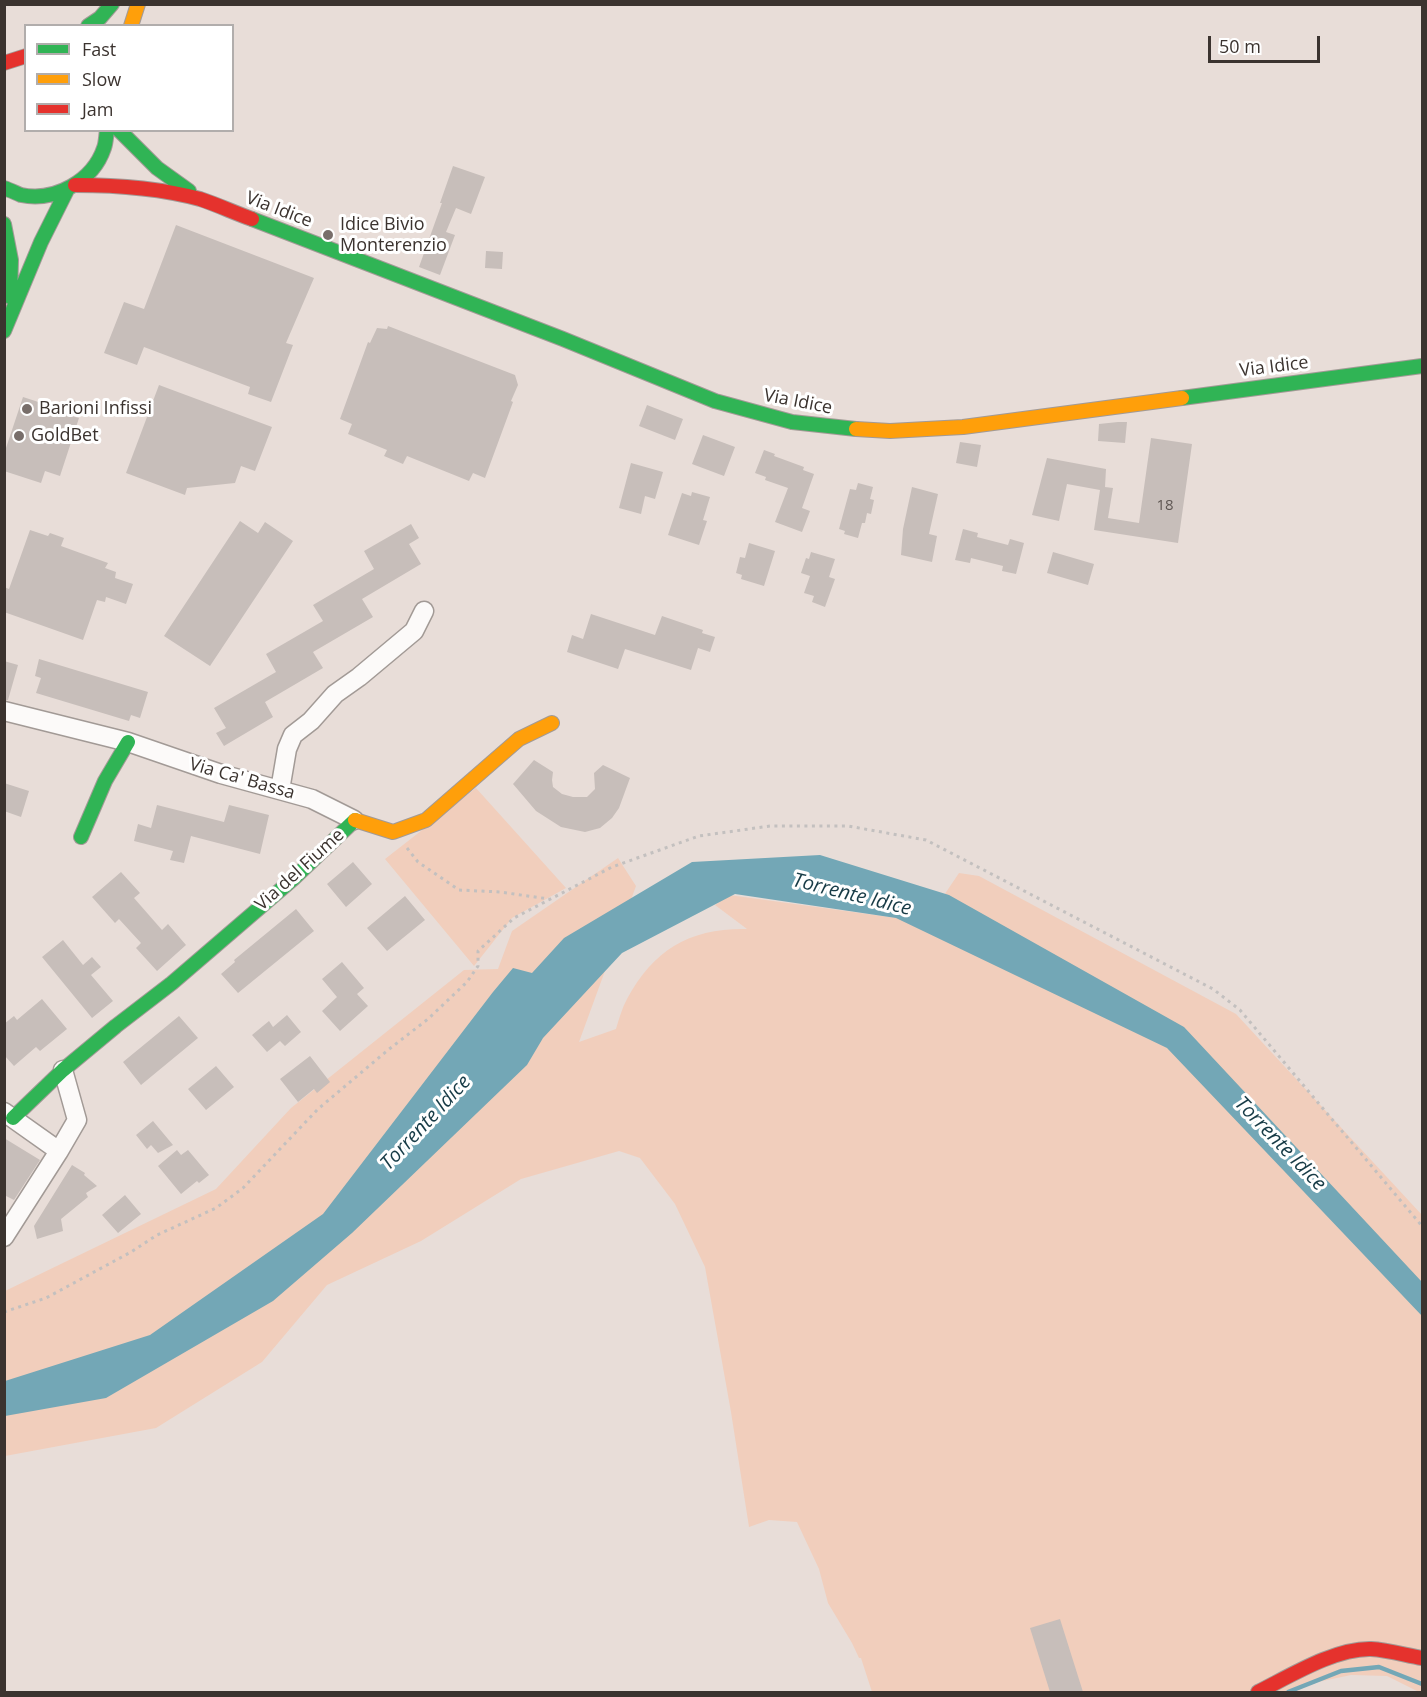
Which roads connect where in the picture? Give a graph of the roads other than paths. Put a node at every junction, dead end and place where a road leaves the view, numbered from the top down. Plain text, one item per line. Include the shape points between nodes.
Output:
1 (112, 4) edge
2 (138, 4) edge
3 (91, 24) edge
4 (132, 24) edge
5 (24, 57) edge
6 (4, 63) edge
7 (107, 132) edge
8 (121, 132) edge
9 (4, 188) edge
10 (71, 188) junction
11 (202, 200) junction
12 (4, 224) edge
13 (6, 327) edge
14 (1422, 366) edge
15 (424, 612) dead end
16 (4, 711) edge
17 (552, 723) dead end
18 (128, 742) junction
19 (280, 790) junction
20 (354, 820) junction
21 (81, 837) dead end
22 (63, 1070) junction
23 (9, 1115) edge
24 (59, 1151) junction
25 (4, 1237) edge
26 (1422, 1659) edge
27 (1258, 1692) edge

1 - 3 main road
2 - 4 main road
5 - 6 main road
7 - 10 main road via 101,156
8 - 11 main road, Via Idice via 157,168
9 - 10 main road, Via Idice via 30,196 49,196
10 - 11 main road, Via Idice via 126,185
10 - 13 main road via 49,223
11 - 14 main road, Via Idice via 715,401 792,422 890,431 963,427
12 - 13 main road via 12,278
15 - 19 street via 414,631 335,694 292,735
16 - 18 street, Via Ca' Bassa
17 - 20 main road, Via del Fiume via 519,739 426,820 393,832
18 - 19 street, Via Ca' Bassa
18 - 21 main road via 105,781
19 - 20 street, Via Ca' Bassa via 312,799
20 - 22 main road, Via del Fiume via 293,879 172,983
22 - 23 main road, Via del Fiume
22 - 24 street via 77,1120
23 - 24 street, Via del Fiume
24 - 25 street
26 - 27 main road via 1368,1648 1341,1654

